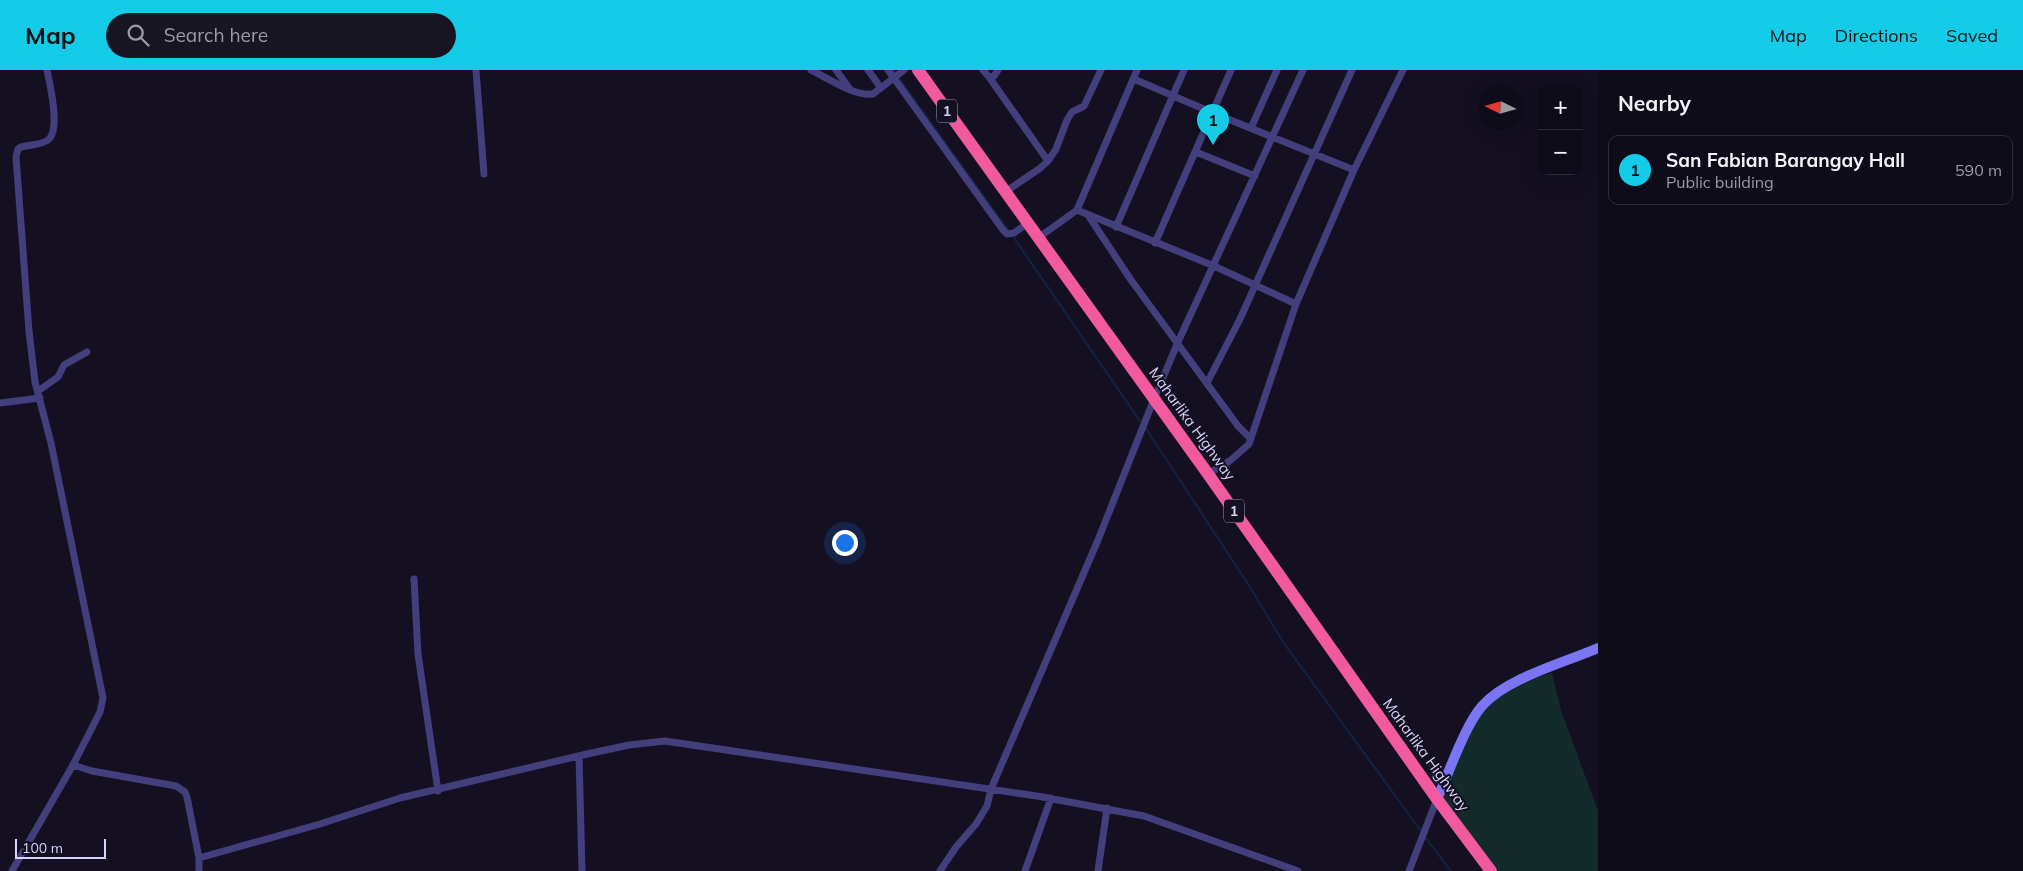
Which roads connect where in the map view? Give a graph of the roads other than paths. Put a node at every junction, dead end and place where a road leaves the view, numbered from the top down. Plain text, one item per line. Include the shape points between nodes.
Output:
1 (47, 70) edge
2 (476, 70) edge
3 (811, 70) edge
4 (836, 70) edge
5 (868, 70) edge
6 (888, 70) edge
7 (904, 70) edge
8 (918, 70) edge
9 (983, 70) edge
10 (998, 70) edge
11 (1101, 70) edge
12 (1137, 70) edge
13 (1184, 70) edge
14 (1231, 70) edge
15 (1277, 70) edge
16 (1303, 70) edge
17 (1352, 70) edge
18 (1403, 70) edge
19 (988, 77) junction
20 (894, 79) junction
21 (1134, 79) junction
22 (849, 88) junction
23 (881, 88) junction
24 (1174, 96) junction
25 (1213, 113) junction
26 (1251, 128) junction
27 (1273, 136) junction
28 (1196, 152) junction
29 (1315, 154) junction
30 (1048, 161) junction
31 (1354, 170) junction
32 (484, 174) dead end
33 (1255, 176) junction
34 (1005, 192) junction
35 (1077, 210) junction
36 (1088, 215) junction
37 (1028, 223) junction
38 (1116, 227) junction
39 (1038, 238) junction
40 (1155, 243) junction
41 (1214, 266) junction
42 (1255, 285) junction
43 (1296, 304) junction
44 (1178, 342) junction
45 (88, 352) dead end
46 (1207, 383) junction
47 (39, 395) junction
48 (1154, 398) junction
49 (0, 403) edge
50 (1251, 439) junction
51 (1208, 474) junction
52 (414, 579) dead end
53 (1598, 648) edge
54 (579, 756) junction
55 (73, 765) junction
56 (991, 789) junction
57 (438, 790) junction
58 (1051, 798) junction
59 (1437, 799) junction
60 (1107, 808) junction
61 (199, 858) junction
62 (12, 871) edge
63 (199, 871) edge
64 (582, 871) edge
65 (940, 871) edge
66 (1025, 871) edge
67 (1098, 871) edge
68 (1298, 871) edge
69 (1409, 871) edge
70 (1491, 871) edge

1 - 47 street via 54,115 52,136 42,143 21,147 16,157 28,331
2 - 32 street
3 - 22 street
4 - 22 street
5 - 23 street
6 - 20 street
7 - 20 street
8 - 34 highway, Maharlika Highway / 1
9 - 19 street
10 - 19 street via 994,76
11 - 30 street via 1084,106 1072,112 1067,120
12 - 21 street
13 - 24 street
14 - 25 street
15 - 26 street
16 - 27 street
17 - 29 street
18 - 31 street
19 - 30 street
20 - 23 street
20 - 37 street via 1003,230 1011,234
21 - 24 street
21 - 35 street
22 - 23 street via 867,95
24 - 25 street
24 - 38 street
25 - 26 street
25 - 28 street
26 - 27 street
27 - 29 street
27 - 33 street
28 - 33 street
28 - 40 street
29 - 31 street
29 - 42 street
30 - 34 street
31 - 43 street
33 - 41 street
34 - 37 highway, Maharlika Highway / 1
35 - 36 street
35 - 39 street
36 - 38 street
36 - 44 street
37 - 39 highway, Maharlika Highway / 1
38 - 40 street
39 - 48 highway, Maharlika Highway / 1
40 - 41 street
41 - 42 street
41 - 44 street
42 - 43 street
42 - 46 street
43 - 50 street
44 - 46 street
44 - 48 street
45 - 47 street via 64,365 58,377
46 - 50 street
47 - 49 street
47 - 55 street via 103,698 100,712
48 - 51 highway, Maharlika Highway / 1
48 - 56 street via 1098,540
50 - 51 street via 1244,449
51 - 59 highway, Maharlika Highway / 1
52 - 57 street via 418,654
53 - 59 street via 1517,682 1498,692 1482,707 1462,742
54 - 56 street via 637,744 678,742
54 - 57 street
54 - 64 street
55 - 61 street via 181,788 187,797
55 - 62 street
56 - 58 street
56 - 65 street via 987,806 976,824
57 - 61 street via 400,798
58 - 60 street
58 - 66 street
59 - 69 street
59 - 70 highway, Maharlika Highway / 1
60 - 67 street
60 - 68 street via 1150,818
61 - 63 street

